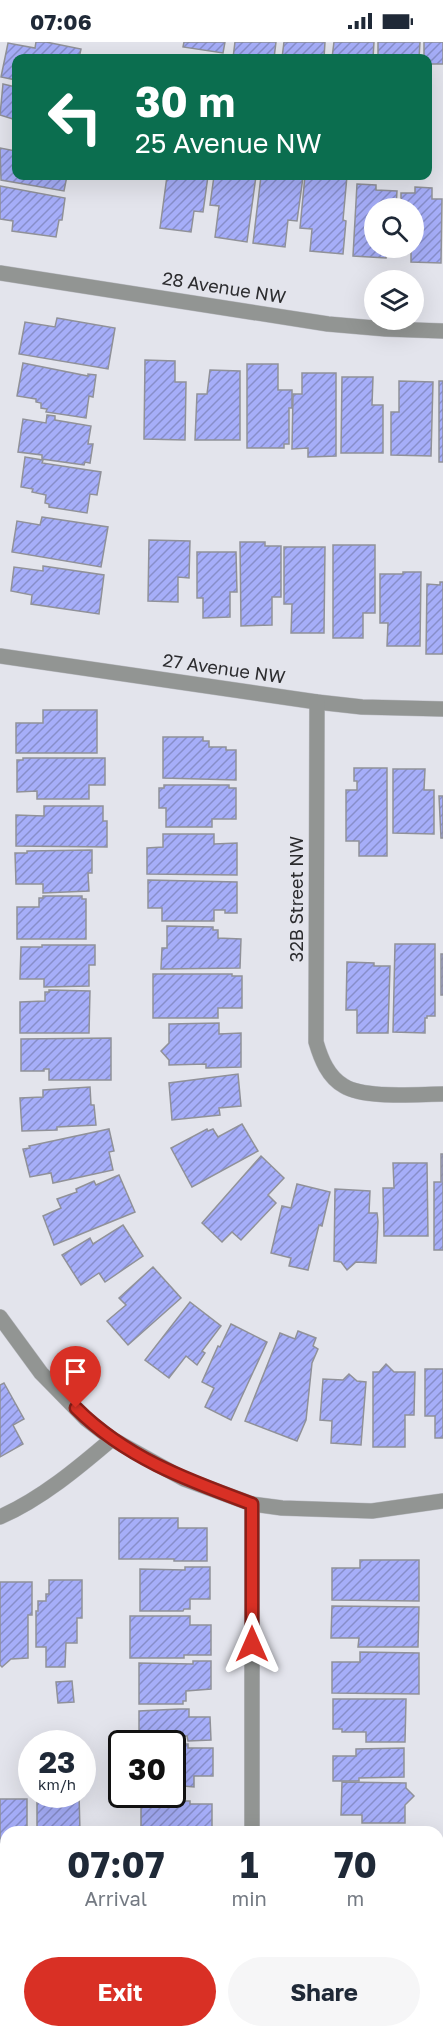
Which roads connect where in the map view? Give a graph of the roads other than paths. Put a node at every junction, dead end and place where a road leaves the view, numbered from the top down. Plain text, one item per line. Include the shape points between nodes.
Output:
1 (0, 273) edge
2 (443, 331) edge
3 (0, 656) edge
4 (317, 702) junction
5 (443, 709) edge
6 (443, 1094) edge
7 (0, 1317) edge
8 (112, 1439) junction
9 (443, 1501) edge
10 (252, 1504) junction
11 (0, 1517) edge
12 (252, 1826) edge

1 - 2 street, 28 Avenue NW via 328,324
3 - 4 street, 27 Avenue NW
4 - 5 street, 27 Avenue NW
4 - 6 street, 32B Street NW via 316,1042 321,1058 344,1086 374,1094
7 - 8 street via 41,1373 86,1419
8 - 10 street via 184,1479
8 - 11 street via 74,1471
9 - 10 street via 372,1511 282,1509
10 - 12 street

